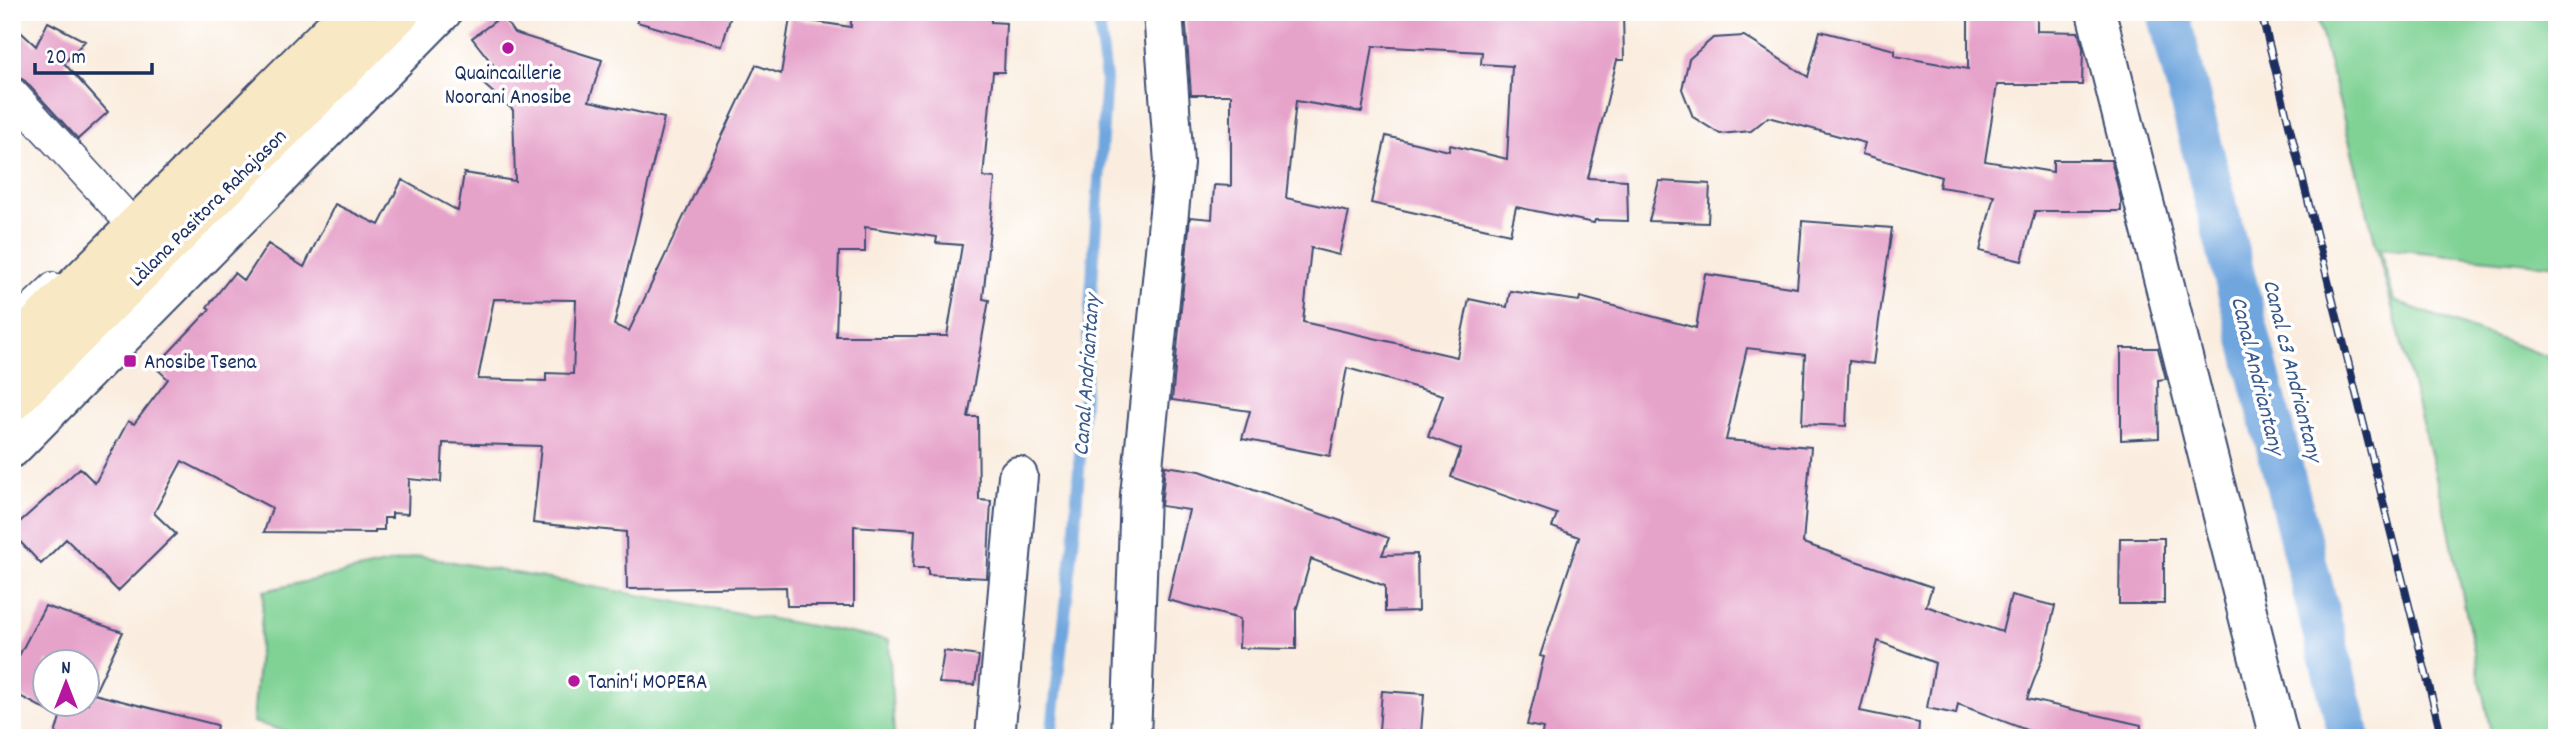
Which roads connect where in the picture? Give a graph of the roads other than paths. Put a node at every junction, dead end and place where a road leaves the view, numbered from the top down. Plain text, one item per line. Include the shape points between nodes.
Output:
1 (329, 12) edge
2 (350, 12) edge
3 (401, 12) edge
4 (442, 12) edge
5 (1163, 12) edge
6 (2096, 12) edge
7 (12, 93) edge
8 (123, 214) junction
9 (12, 321) edge
10 (12, 349) edge
11 (12, 402) edge
12 (12, 448) edge
13 (1018, 476) dead end
14 (995, 738) edge
15 (1131, 738) edge
16 (2278, 738) edge

1 - 8 lane
2 - 10 main road, Làlana Pasitora Rahajason
3 - 11 main road, Làlana Pasitora Rahajason
4 - 12 street
5 - 15 street via 1174,163 1140,495
6 - 16 street
7 - 8 street
8 - 9 lane
13 - 14 street

